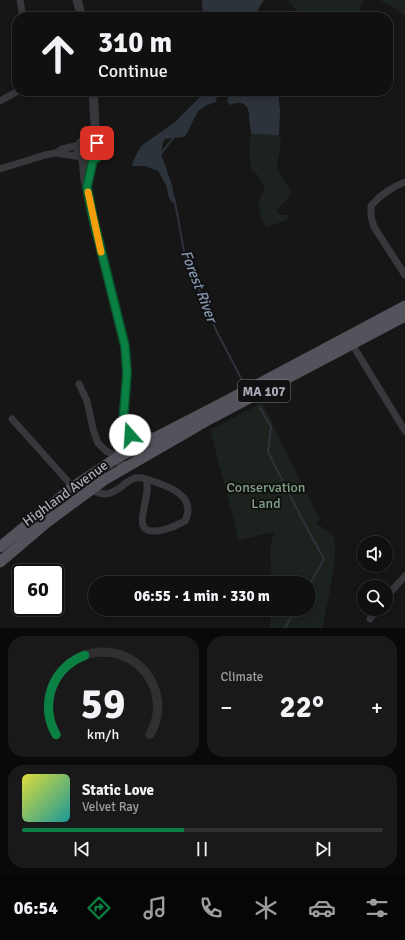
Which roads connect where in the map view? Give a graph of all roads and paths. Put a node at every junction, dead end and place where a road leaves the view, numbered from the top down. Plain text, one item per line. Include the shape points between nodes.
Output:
1 (20, 0) edge
2 (77, 0) edge
3 (22, 12) edge
4 (81, 12) edge
5 (12, 94) edge
6 (93, 96) edge
7 (0, 101) edge
8 (94, 114) junction
9 (95, 141) junction
10 (83, 142) junction
11 (56, 153) junction
12 (82, 158) junction
13 (93, 160) junction
14 (0, 169) edge
15 (405, 182) edge
16 (87, 187) junction
17 (405, 275) edge
18 (405, 306) edge
19 (405, 316) edge
20 (352, 344) junction
21 (79, 384) dead end
22 (12, 419) dead end
23 (123, 423) junction
24 (405, 431) edge
25 (156, 437) junction
26 (118, 457) junction
27 (124, 469) junction
28 (146, 479) junction
29 (73, 488) junction
30 (90, 490) junction
31 (0, 547) edge
32 (0, 562) edge
33 (405, 576) edge
34 (393, 589) edge
35 (372, 616) edge
36 (370, 619) dead end

1 - 3 street
2 - 4 street
5 - 7 street
6 - 8 street
8 - 9 street
8 - 10 street
9 - 10 street
9 - 13 street via 100,152
10 - 11 street
10 - 12 street via 78,151
11 - 12 street
11 - 14 street
12 - 13 street
12 - 16 street
13 - 16 street
15 - 17 street via 381,195 371,206 374,227
16 - 23 street via 125,346 127,373
18 - 25 main road, Highland Avenue / MA 107
19 - 20 main road, Highland Avenue / MA 107
20 - 24 street
20 - 27 main road, Highland Avenue / MA 107 via 206,421
21 - 26 street via 87,401 98,443
22 - 29 street
23 - 25 main road via 130,435 137,438
23 - 26 street
25 - 26 main road, Highland Avenue / MA 107
26 - 27 street
26 - 29 main road, Highland Avenue / MA 107
27 - 30 main road, Highland Avenue / MA 107
28 - 28 street via 175,490 185,498 188,508 185,521 160,530 146,530 142,521
28 - 30 street via 134,478 108,494
29 - 31 main road, Highland Avenue / MA 107
30 - 32 main road, Highland Avenue / MA 107
33 - 34 street
35 - 36 street

